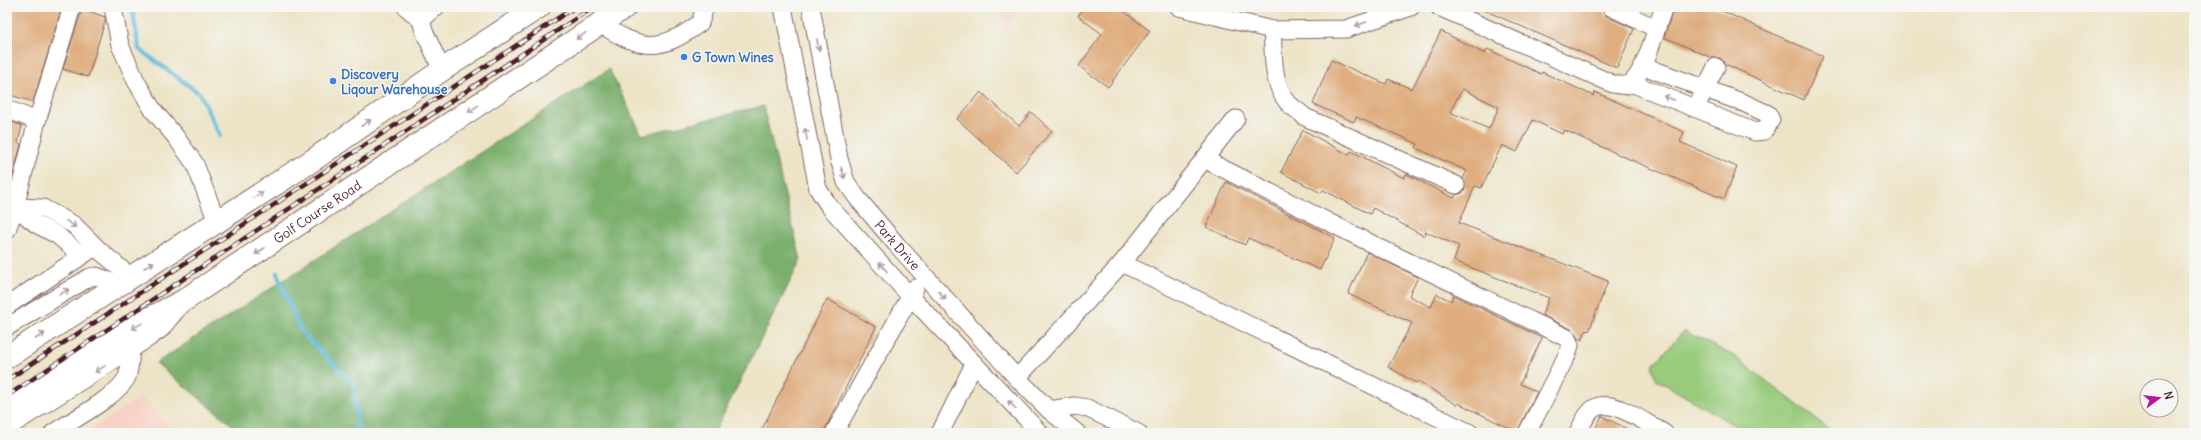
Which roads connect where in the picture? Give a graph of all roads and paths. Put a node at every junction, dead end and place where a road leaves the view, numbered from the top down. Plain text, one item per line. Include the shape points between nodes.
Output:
1 (72, 7) edge
2 (113, 7) edge
3 (406, 7) edge
4 (436, 7) edge
5 (539, 7) edge
6 (625, 7) edge
7 (705, 7) edge
8 (783, 7) edge
9 (811, 7) edge
10 (1179, 7) edge
11 (1411, 7) edge
12 (1439, 7) edge
13 (1611, 7) edge
14 (1664, 7) edge
15 (421, 20) junction
16 (600, 24) junction
17 (1655, 28) junction
18 (1272, 30) junction
19 (1643, 66) junction
20 (1716, 67) dead end
21 (442, 70) junction
22 (1631, 83) junction
23 (1705, 89) junction
24 (1744, 103) junction
25 (1695, 108) junction
26 (7, 109) edge
27 (1236, 119) dead end
28 (37, 121) junction
29 (1737, 125) junction
30 (1204, 159) junction
31 (1456, 185) dead end
32 (11, 206) edge
33 (217, 222) junction
34 (7, 230) edge
35 (95, 247) junction
36 (81, 255) junction
37 (1122, 263) junction
38 (925, 276) junction
39 (125, 281) junction
40 (910, 296) junction
41 (183, 301) junction
42 (7, 306) edge
43 (7, 328) edge
44 (130, 350) junction
45 (7, 357) edge
46 (974, 364) junction
47 (1017, 378) junction
48 (1049, 410) junction
49 (7, 411) edge
50 (7, 428) edge
51 (74, 428) edge
52 (1463, 431) edge
53 (53, 433) edge
54 (834, 433) edge
55 (940, 433) edge
56 (1040, 433) edge
57 (1077, 433) edge
58 (1138, 433) edge
59 (1527, 433) edge
60 (1578, 433) edge
61 (1664, 433) edge

1 - 28 street
2 - 33 street via 120,45 136,81 153,110 176,136 195,164
3 - 15 street
4 - 15 street
5 - 21 main road
6 - 16 main road, Golf Course Road
7 - 16 street via 700,24 679,38 655,45 622,37
40 -> 8 street, Park Drive via 828,206 818,189
9 -> 38 street, Park Drive via 839,159 846,182
10 - 18 street
11 -> 18 street via 1346,29
12 - 22 street via 1614,84 1624,86
13 - 17 street
14 - 17 street
15 - 21 street
16 -> 41 main road, Golf Course Road
17 - 19 street
18 - 31 street via 1275,71 1279,86 1288,102 1305,117
19 - 22 street
19 - 23 street
20 - 23 street
33 -> 21 main road via 313,160
25 -> 22 street
23 - 24 street
23 - 25 street
24 - 29 street
24 - 29 street via 1768,114 1771,120 1760,133
25 - 29 street
26 - 28 street
27 - 30 street
28 - 32 street
30 - 37 street
30 - 59 street via 1384,250 1567,338 1570,345 1568,353
32 - 34 street
32 -> 35 street via 43,208 74,225
32 - 36 street via 57,235
39 -> 33 main road
35 - 36 street
35 - 39 street
36 - 42 street
37 - 47 street
37 - 52 street
38 - 40 street
38 -> 47 street, Park Drive
43 -> 39 street via 90,277
45 -> 39 main road
40 - 46 street, Park Drive
40 - 54 street
41 - 44 street via 161,329
41 -> 49 main road, Golf Course Road via 133,328
44 -> 50 street
44 - 51 street via 126,379
46 - 55 street
56 -> 46 street, Park Drive
47 - 48 street, Park Drive
48 - 57 street, Park Drive
48 - 58 street via 1075,406 1087,408
51 - 53 street
60 - 61 street via 1592,409 1603,405 1616,406

